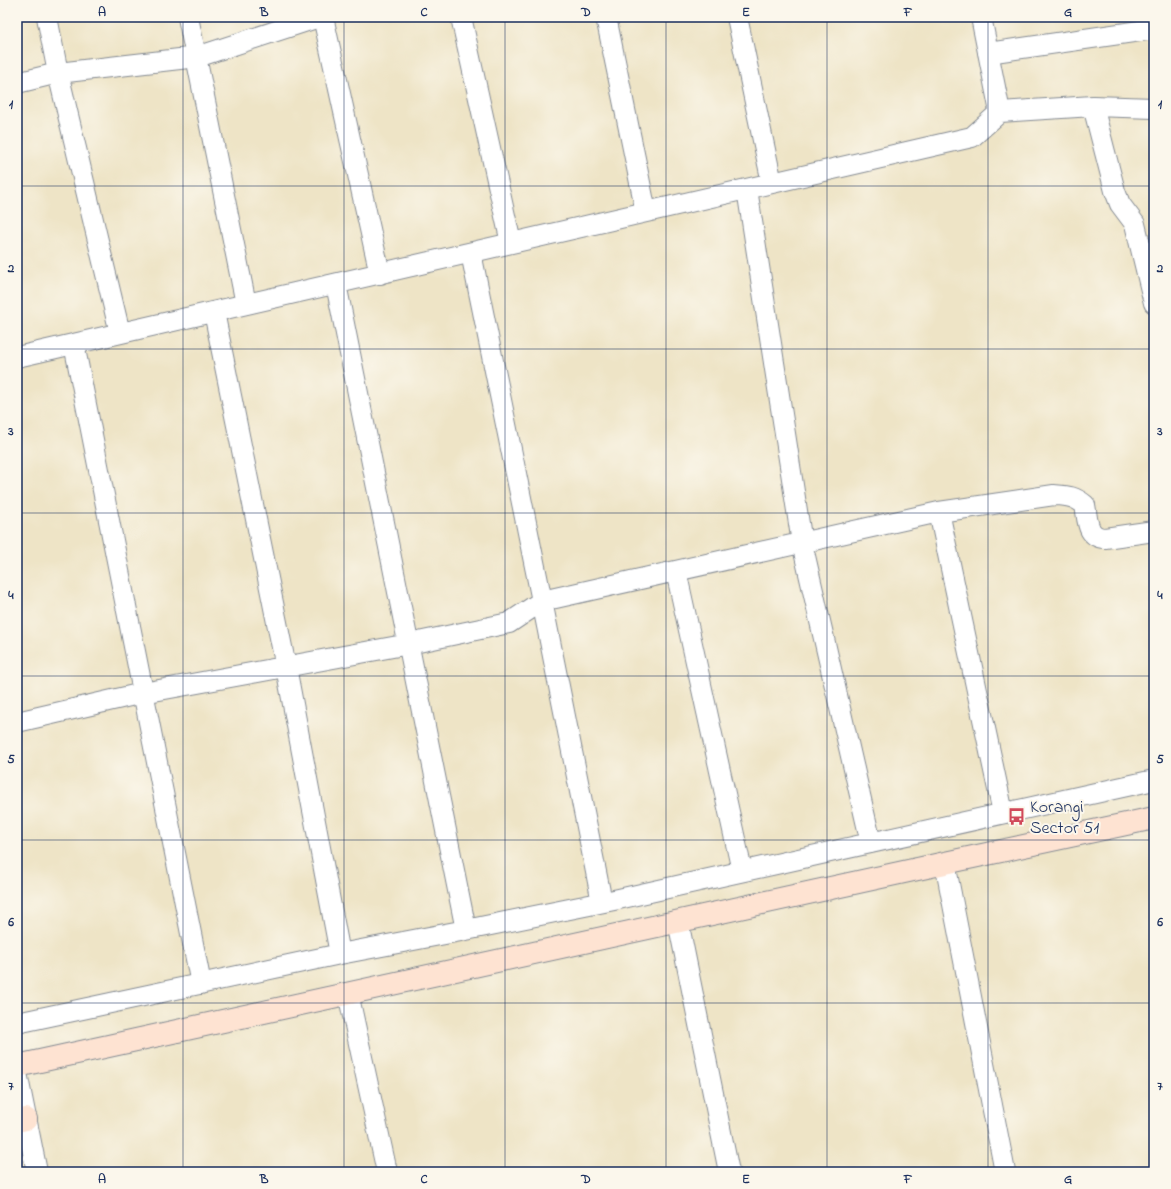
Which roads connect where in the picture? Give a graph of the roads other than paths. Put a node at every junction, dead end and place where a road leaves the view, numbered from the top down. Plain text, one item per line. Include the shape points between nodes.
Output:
1 (47, 17) edge
2 (188, 17) edge
3 (319, 17) edge
4 (324, 17) edge
5 (461, 17) edge
6 (606, 17) edge
7 (736, 17) edge
8 (981, 17) edge
9 (1154, 29) edge
10 (988, 53) junction
11 (197, 57) junction
12 (58, 73) junction
13 (17, 83) edge
14 (1093, 106) junction
15 (1154, 108) edge
16 (1000, 112) junction
17 (772, 183) junction
18 (746, 189) junction
19 (646, 212) junction
20 (512, 243) junction
21 (471, 253) junction
22 (380, 274) junction
23 (336, 284) junction
24 (1154, 303) edge
25 (246, 304) junction
26 (214, 312) junction
27 (120, 333) junction
28 (74, 344) junction
29 (17, 357) edge
30 (939, 512) junction
31 (1154, 531) edge
32 (802, 543) junction
33 (676, 571) junction
34 (542, 601) junction
35 (409, 644) junction
36 (286, 667) junction
37 (143, 692) junction
38 (17, 722) edge
39 (1154, 780) edge
40 (1003, 813) junction
41 (1154, 818) edge
42 (871, 843) junction
43 (944, 863) junction
44 (742, 871) junction
45 (602, 902) junction
46 (678, 921) junction
47 (466, 930) junction
48 (340, 954) junction
49 (201, 984) junction
50 (348, 993) junction
51 (17, 1023) edge
52 (17, 1066) edge
53 (17, 1073) edge
54 (22, 1120) edge
55 (37, 1172) edge
56 (387, 1172) edge
57 (728, 1172) edge
58 (1005, 1172) edge

1 - 12 street
2 - 11 street
3 - 11 street
4 - 22 street
5 - 20 street
6 - 19 street
7 - 17 street
8 - 10 street
9 - 10 street
10 - 16 street
11 - 12 street
11 - 25 street
12 - 13 street
12 - 27 street
14 - 15 street
14 - 16 street
14 - 24 street via 1115,191 1120,204 1135,224
16 - 17 street via 972,137
17 - 18 street
18 - 19 street
18 - 32 street
19 - 20 street
20 - 21 street
21 - 22 street
21 - 34 street
22 - 23 street
23 - 25 street
23 - 35 street
25 - 26 street
26 - 27 street
26 - 36 street
27 - 28 street
28 - 29 street
28 - 37 street
30 - 31 street via 1054,495 1069,496 1085,505 1089,530 1098,538
30 - 32 street
30 - 40 street
32 - 33 street
32 - 42 street
33 - 34 street
33 - 44 street
34 - 35 street via 509,623
34 - 45 street
35 - 36 street
35 - 47 street
36 - 37 street
36 - 48 street
37 - 38 street
37 - 49 street
39 - 40 street
40 - 42 street
41 - 43 street
42 - 44 street
43 - 46 street
43 - 58 street
44 - 45 street
45 - 47 street
46 - 50 street
46 - 57 street
47 - 48 street
48 - 49 street
49 - 51 street
50 - 52 street
50 - 56 street
53 - 54 street
54 - 55 street

